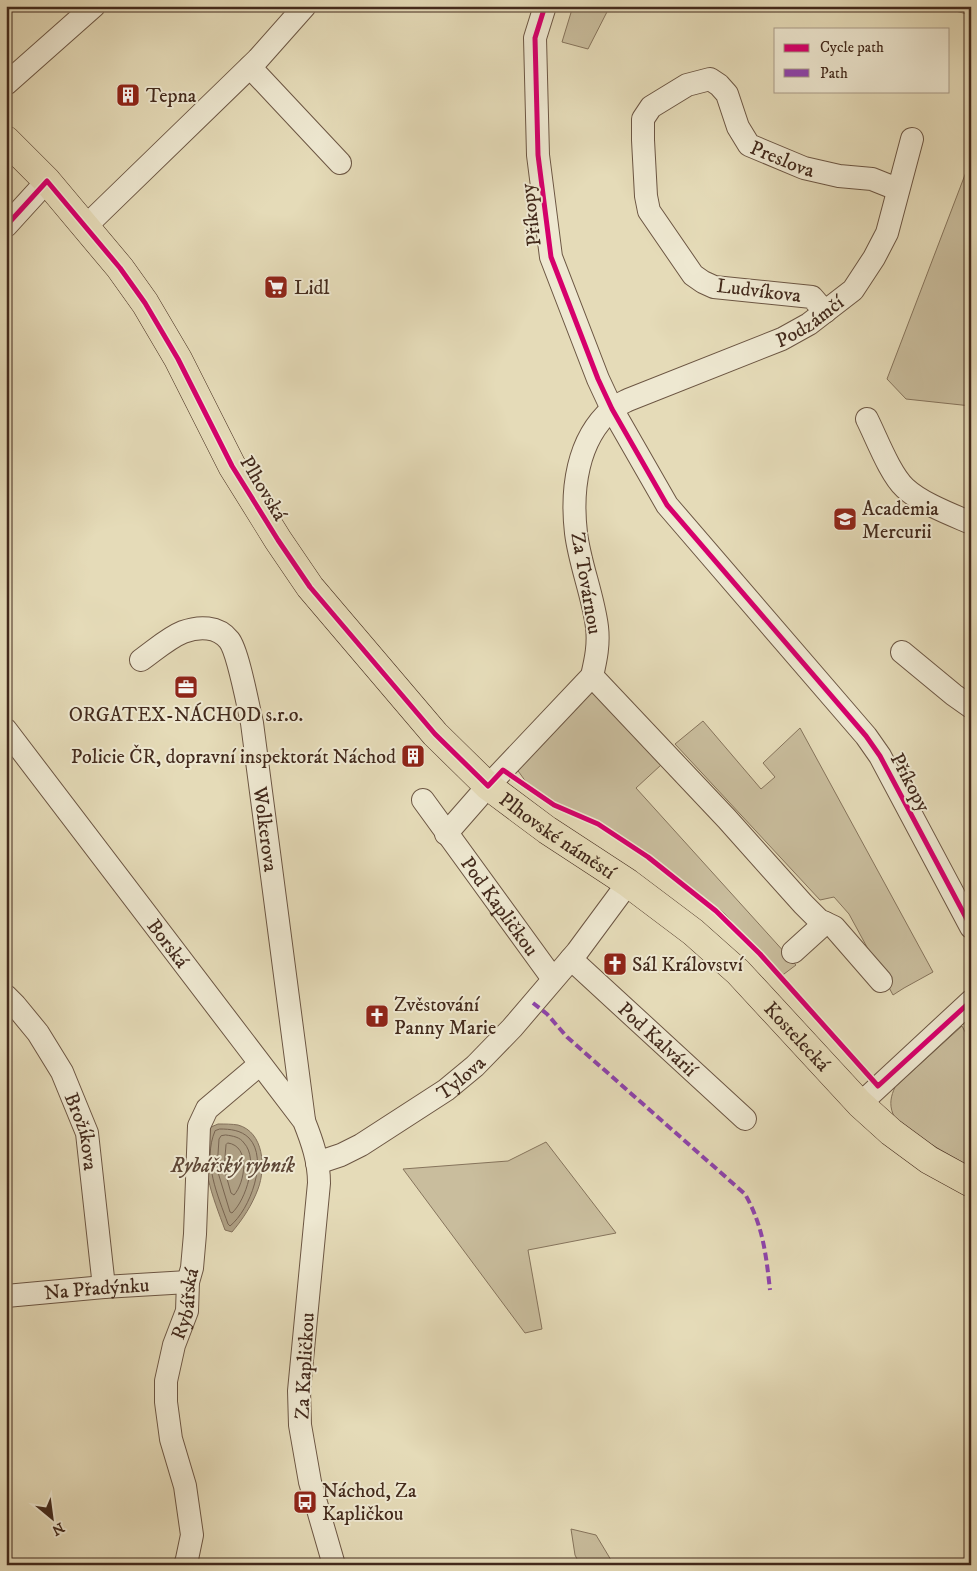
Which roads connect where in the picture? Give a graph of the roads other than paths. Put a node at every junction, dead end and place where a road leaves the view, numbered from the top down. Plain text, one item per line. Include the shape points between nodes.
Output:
1 (94, 6) edge
2 (305, 6) edge
3 (544, 6) edge
4 (250, 67) junction
5 (6, 84) edge
6 (677, 90) joint
7 (6, 140) edge
8 (912, 140) dead end
9 (340, 163) dead end
10 (47, 181) junction
11 (897, 189) junction
12 (6, 226) edge
13 (86, 226) junction
14 (826, 312) junction
15 (612, 409) junction
16 (868, 420) dead end
17 (971, 522) edge
18 (902, 652) dead end
19 (141, 660) dead end
20 (592, 676) junction
21 (971, 706) edge
22 (6, 730) edge
23 (488, 786) junction
24 (422, 800) dead end
25 (446, 834) junction
26 (628, 882) junction
27 (825, 923) junction
28 (971, 927) edge
29 (793, 952) dead end
30 (571, 959) junction
31 (553, 979) junction
32 (881, 982) dead end
33 (6, 996) edge
34 (971, 1001) edge
35 (259, 1065) junction
36 (860, 1104) junction
37 (745, 1119) dead end
38 (304, 1121) junction
39 (317, 1163) junction
40 (971, 1183) edge
41 (188, 1282) junction
42 (104, 1287) junction
43 (6, 1296) edge
44 (185, 1565) edge
45 (334, 1565) edge

1 - 5 street
2 - 4 street
3 - 15 street, Příkopy via 535,38 538,155 550,257
4 - 9 street
4 - 13 street
6 - 11 street, Preslova via 710,79 727,94 738,127 749,145 804,168 872,179
6 - 14 street, Ludvíkova via 651,107 643,119 646,196 649,211 658,225 693,275 703,282 812,297
7 - 10 main road, Plhovská
8 - 11 street, Podzámčí
10 - 12 street
10 - 13 main road, Plhovská
11 - 14 street, Podzámčí via 887,232 874,258 853,290
13 - 23 main road, Plhovská via 145,302 232,466 310,587 435,734
14 - 15 street, Podzámčí via 782,339
15 - 20 street, Za Továrnou via 592,431 580,460 574,495 576,534 597,627 598,654
15 - 28 street, Příkopy via 666,505 880,756
16 - 17 street via 894,475 905,488
18 - 21 street
19 - 38 street, Wolkerova via 181,633 205,628 216,630 230,641 237,660 252,723
20 - 23 street, Za Továrnou
20 - 27 street via 803,904
22 - 35 street, Borská
23 - 25 street
23 - 26 main road, Plhovské náměstí via 547,830
24 - 25 street, Pod Kapličkou
25 - 31 street, Pod Kapličkou
26 - 30 street, Tylova
26 - 36 main road, Kostelecká via 738,972
27 - 29 street
27 - 32 street via 834,928
30 - 31 street, Tylova
30 - 37 street, Pod Kalvárií
31 - 39 street, Tylova via 506,1034 446,1090 361,1145
33 - 42 street, Brožíkova via 38,1033 62,1072 87,1133
34 - 36 street
35 - 38 street, Borská
35 - 41 street, Rybářská via 207,1109 199,1126 195,1234
36 - 40 main road, Kostelecká via 909,1146
38 - 39 street, Borská
39 - 45 street, Za Kapličkou via 319,1184 299,1390 300,1425 310,1482
41 - 42 street, Na Přadýnku
41 - 44 street, Rybářská via 187,1311 174,1345 166,1381 170,1439 185,1486 192,1535
42 - 43 street, Na Přadýnku

